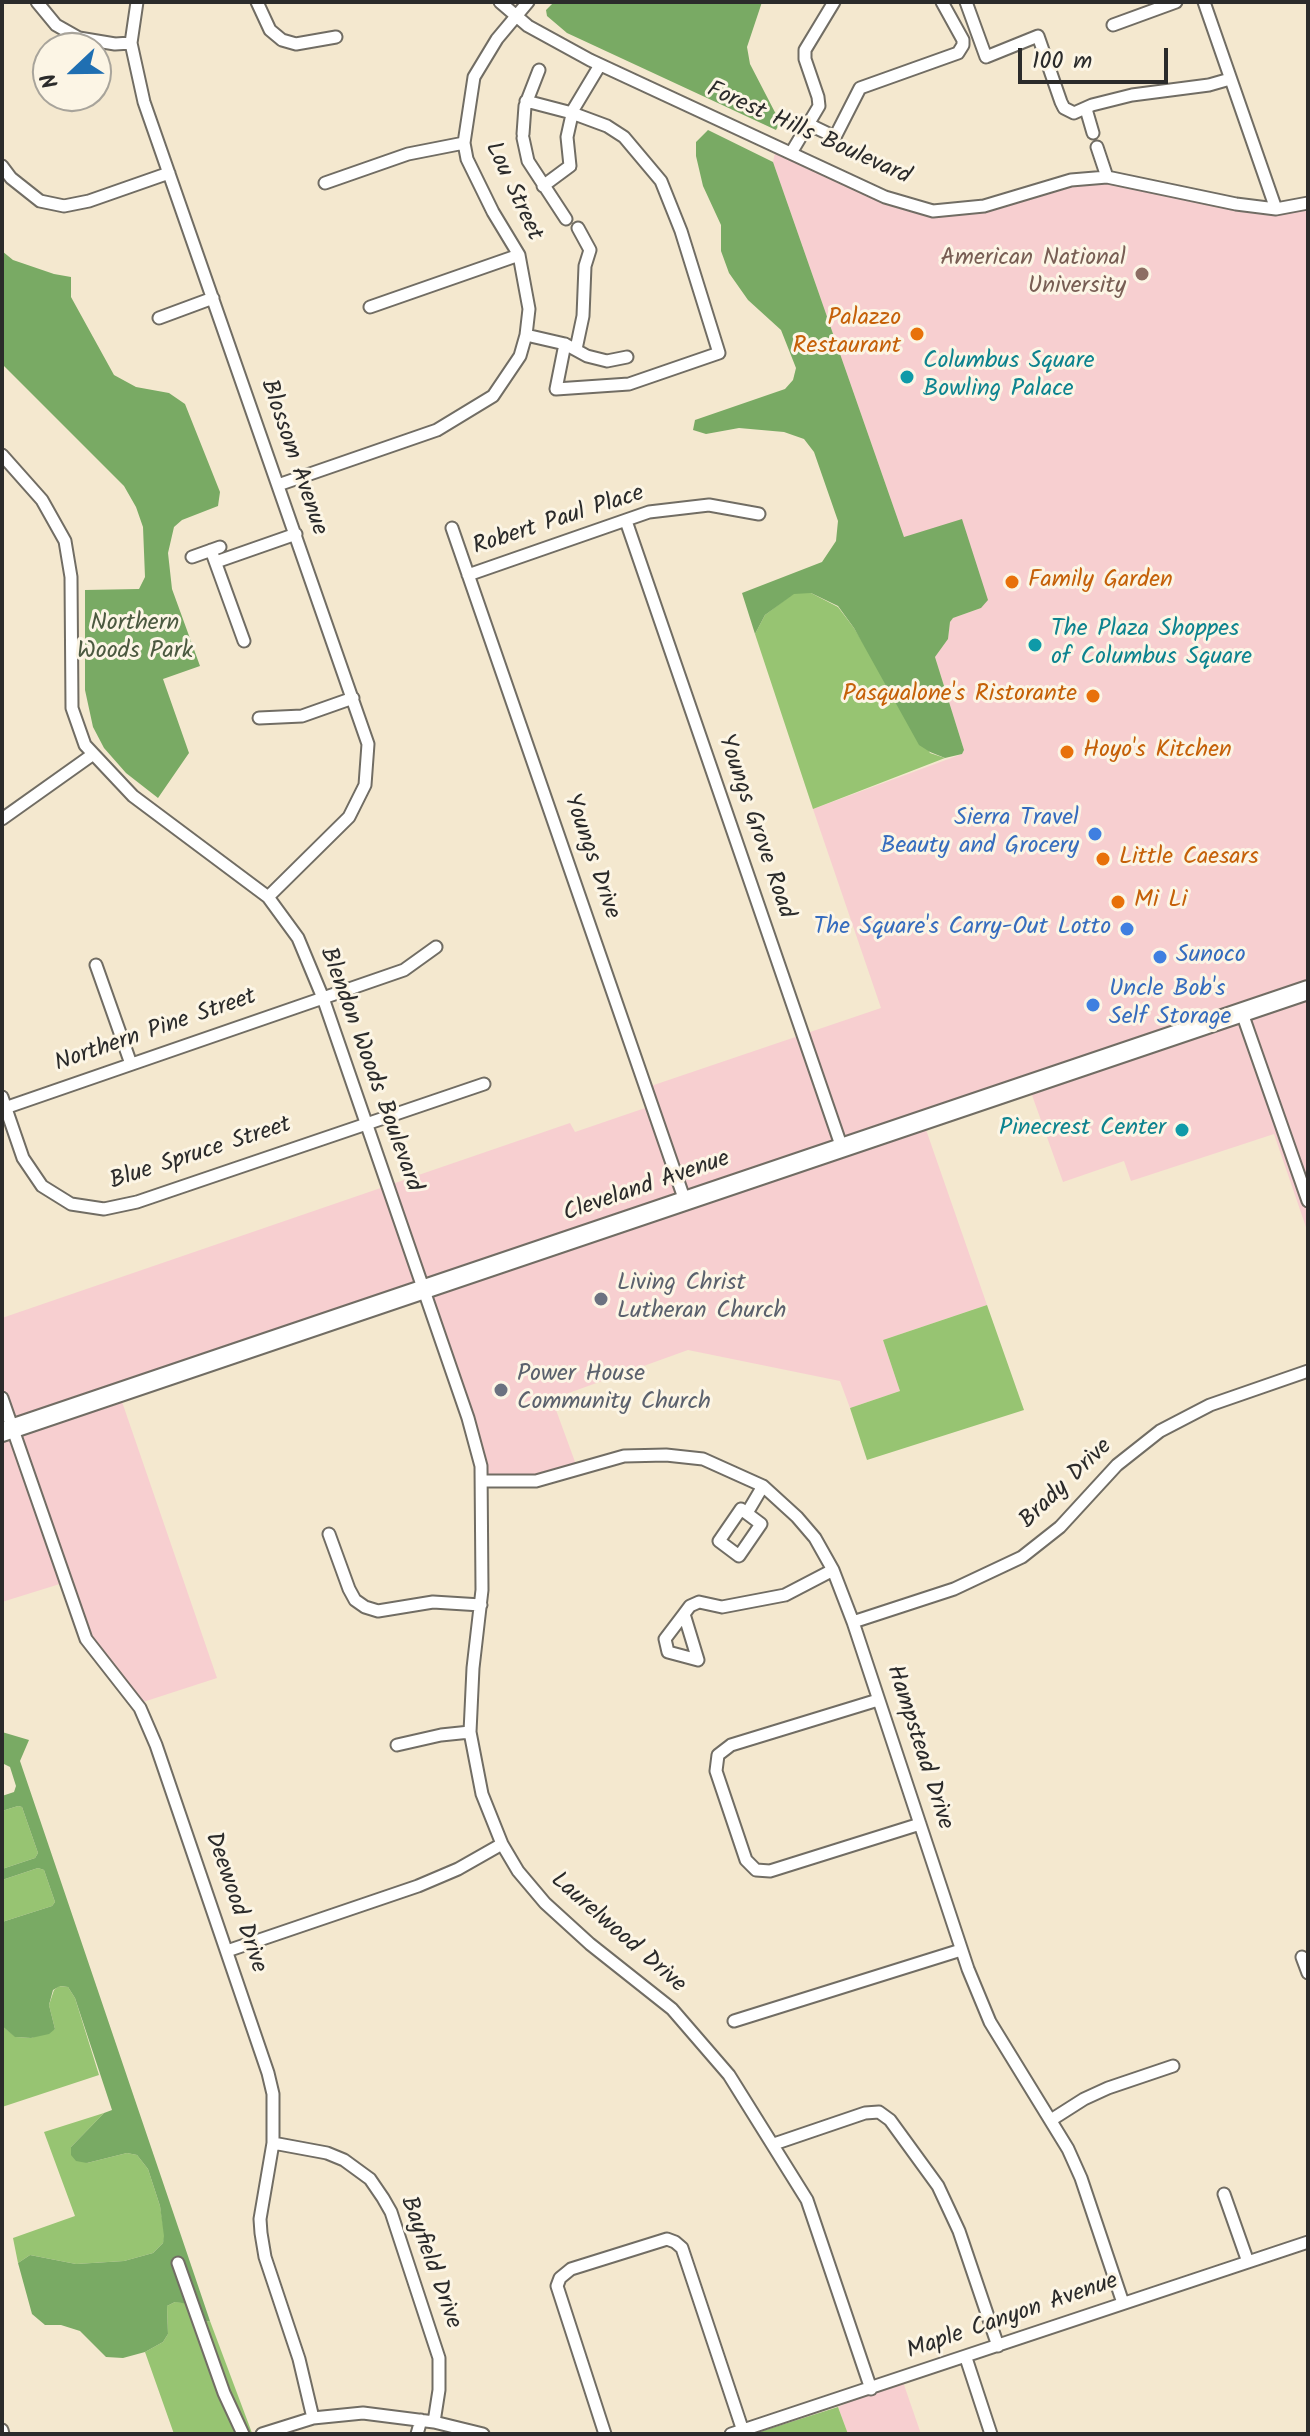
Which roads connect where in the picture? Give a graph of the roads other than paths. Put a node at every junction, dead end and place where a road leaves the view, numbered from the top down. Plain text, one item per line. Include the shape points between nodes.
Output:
1 (37, 2) edge
2 (137, 2) edge
3 (257, 2) edge
4 (500, 2) edge
5 (528, 2) edge
6 (834, 2) edge
7 (942, 2) edge
8 (966, 2) edge
9 (1176, 2) edge
10 (1204, 2) edge
11 (515, 16) junction
12 (1113, 25) dead end
13 (336, 37) dead end
14 (131, 43) junction
15 (600, 65) junction
16 (539, 70) dead end
17 (1230, 79) junction
18 (526, 101) junction
19 (1086, 109) junction
20 (572, 113) junction
21 (808, 124) junction
22 (1093, 133) dead end
23 (464, 143) junction
24 (1097, 147) dead end
25 (791, 153) junction
26 (2, 166) edge
27 (169, 173) junction
28 (1107, 177) junction
29 (325, 183) dead end
30 (543, 186) junction
31 (1308, 203) edge
32 (1276, 209) junction
33 (566, 219) dead end
34 (578, 228) dead end
35 (519, 255) junction
36 (213, 298) junction
37 (370, 307) dead end
38 (159, 318) dead end
39 (526, 335) junction
40 (571, 346) junction
41 (627, 357) dead end
42 (2, 455) edge
43 (278, 485) junction
44 (759, 514) dead end
45 (626, 521) junction
46 (452, 528) dead end
47 (296, 534) junction
48 (192, 557) dead end
49 (216, 562) junction
50 (468, 575) junction
51 (244, 641) dead end
52 (353, 698) junction
53 (259, 718) dead end
54 (92, 755) junction
55 (2, 819) edge
56 (268, 897) junction
57 (436, 947) dead end
58 (96, 965) dead end
59 (1308, 990) edge
60 (323, 998) junction
61 (1242, 1013) junction
62 (131, 1064) junction
63 (484, 1084) dead end
64 (3, 1104) edge
65 (367, 1123) junction
66 (842, 1148) junction
67 (685, 1201) junction
68 (1308, 1201) edge
69 (424, 1290) junction
70 (1308, 1371) edge
71 (2, 1398) edge
72 (8, 1430) edge
73 (482, 1481) junction
74 (763, 1486) junction
75 (747, 1513) dead end
76 (329, 1534) dead end
77 (833, 1570) junction
78 (481, 1605) junction
79 (684, 1614) dead end
80 (853, 1622) junction
81 (878, 1700) junction
82 (470, 1732) junction
83 (397, 1745) dead end
84 (920, 1824) junction
85 (502, 1844) junction
86 (961, 1950) junction
87 (227, 1951) junction
88 (1302, 1957) dead end
89 (1308, 1973) edge
90 (734, 2021) dead end
91 (1173, 2066) dead end
92 (1051, 2120) junction
93 (273, 2143) junction
94 (774, 2144) junction
95 (1224, 2194) dead end
96 (1308, 2242) edge
97 (1248, 2262) junction
98 (178, 2263) dead end
99 (1123, 2303) junction
100 (998, 2346) junction
101 (966, 2358) junction
102 (871, 2389) junction
103 (313, 2418) junction
104 (421, 2420) junction
105 (434, 2422) junction
106 (737, 2432) edge
107 (243, 2434) edge
108 (262, 2434) edge
109 (417, 2434) edge
110 (483, 2434) edge
111 (605, 2434) edge
112 (991, 2434) edge

1 - 14 street via 56,25 79,38
2 - 14 street, Blossom Avenue
3 - 13 street via 270,30 282,40 296,44
4 - 11 street, Forest Hills Boulevard
5 - 11 street, Lou Street
6 - 21 street via 804,55 819,106
7 - 21 street via 963,40 958,53 860,88 835,137
8 - 19 street via 986,57 1038,36 1064,108 1074,113
9 - 12 street
10 - 17 street
11 - 15 street, Forest Hills Boulevard
11 - 23 street, Lou Street via 474,77
14 - 27 street, Blossom Avenue via 144,102
15 - 20 street
15 - 25 street, Forest Hills Boulevard
16 - 18 street
17 - 19 street via 1132,95
17 - 32 street
18 - 20 street
18 - 30 street via 523,136 528,161
19 - 22 street
20 - 30 street via 567,137 570,166
20 - 40 street via 624,137 661,181 719,353 629,384 556,389
21 - 25 street
23 - 29 street via 408,154
23 - 35 street, Lou Street via 493,212
24 - 28 street
25 - 28 street, Forest Hills Boulevard via 885,197 933,211 984,206 1071,180
26 - 27 street via 40,201 64,206
27 - 36 street, Blossom Avenue
28 - 32 street, Forest Hills Boulevard
30 - 33 street
31 - 32 street, Forest Hills Boulevard
34 - 40 street via 590,250 583,316
35 - 37 street
35 - 39 street, Lou Street via 529,309
36 - 38 street
36 - 43 street, Blossom Avenue
39 - 40 street
39 - 43 street, Lou Street via 520,356 493,396 437,430
40 - 41 street via 607,361
42 - 54 street, Blendon Woods Boulevard via 42,500 65,541 71,577 72,708
43 - 47 street, Blossom Avenue
44 - 45 street, Robert Paul Place via 709,505 649,512
45 - 50 street, Robert Paul Place
45 - 66 street, Youngs Grove Road
46 - 50 street, Youngs Drive
47 - 49 street
47 - 52 street, Blossom Avenue
48 - 49 street via 216,548
49 - 51 street
50 - 67 street, Youngs Drive
52 - 53 street via 302,716
52 - 56 street, Blossom Avenue via 368,744 365,785 349,817
54 - 55 street
54 - 56 street, Blendon Woods Boulevard via 133,796
56 - 60 street, Blendon Woods Boulevard via 298,938
57 - 60 street, Northern Pine Street via 404,970
58 - 62 street
59 - 61 main road, Cleveland Avenue
60 - 62 street, Northern Pine Street
60 - 65 street, Blendon Woods Boulevard
61 - 66 main road, Cleveland Avenue
61 - 68 street
62 - 64 street, Northern Pine Street
63 - 65 street, Blue Spruce Street
64 - 65 street, Blue Spruce Street via 23,1158 42,1186 71,1204 104,1209
65 - 69 street, Blendon Woods Boulevard
66 - 67 main road, Cleveland Avenue
67 - 69 main road, Cleveland Avenue
69 - 72 main road, Cleveland Avenue
69 - 73 street, Laurelwood Drive via 468,1418
70 - 80 street, Brady Drive via 1210,1405 1160,1431 1022,1557 954,1589
71 - 72 street, Deewood Drive
72 - 87 street, Deewood Drive via 86,1639 148,1725
73 - 74 street, Hampstead Drive via 536,1481 624,1456 666,1455 703,1459
73 - 78 street, Laurelwood Drive
74 - 75 street
74 - 77 street, Hampstead Drive via 807,1528
76 - 78 street via 349,1589 365,1607 378,1611 433,1602
77 - 79 street via 785,1595 722,1607 699,1602
77 - 80 street, Hampstead Drive
78 - 82 street, Laurelwood Drive
80 - 81 street, Hampstead Drive
81 - 84 street, Hampstead Drive
81 - 84 street via 731,1745 718,1755 721,1786 746,1860 756,1870 770,1871
82 - 83 street
82 - 85 street, Laurelwood Drive via 482,1794
84 - 86 street, Hampstead Drive
85 - 87 street via 418,1886
85 - 94 street, Laurelwood Drive via 552,1910 672,2009 729,2075
86 - 90 street
86 - 92 street, Hampstead Drive via 990,2022
87 - 93 street, Deewood Drive via 268,2073
88 - 89 street
91 - 92 street via 1108,2088
92 - 99 street, Hampstead Drive via 1081,2178
93 - 103 street, Deewood Drive via 261,2233
93 - 105 street, Bayfield Drive via 344,2160 370,2179 383,2198 439,2358
94 - 100 street via 865,2113 879,2112 890,2120 938,2186
94 - 102 street, Laurelwood Drive via 807,2200
95 - 97 street
96 - 97 street, Maple Canyon Avenue
97 - 99 street, Maple Canyon Avenue
98 - 107 street
99 - 100 street, Maple Canyon Avenue
100 - 101 street, Maple Canyon Avenue
101 - 102 street, Maple Canyon Avenue
101 - 112 street
102 - 106 street, Maple Canyon Avenue
103 - 104 street via 363,2413
103 - 108 street
104 - 105 street
104 - 109 street
105 - 110 street
106 - 111 street via 682,2248 658,2240 571,2269 560,2278 558,2294

